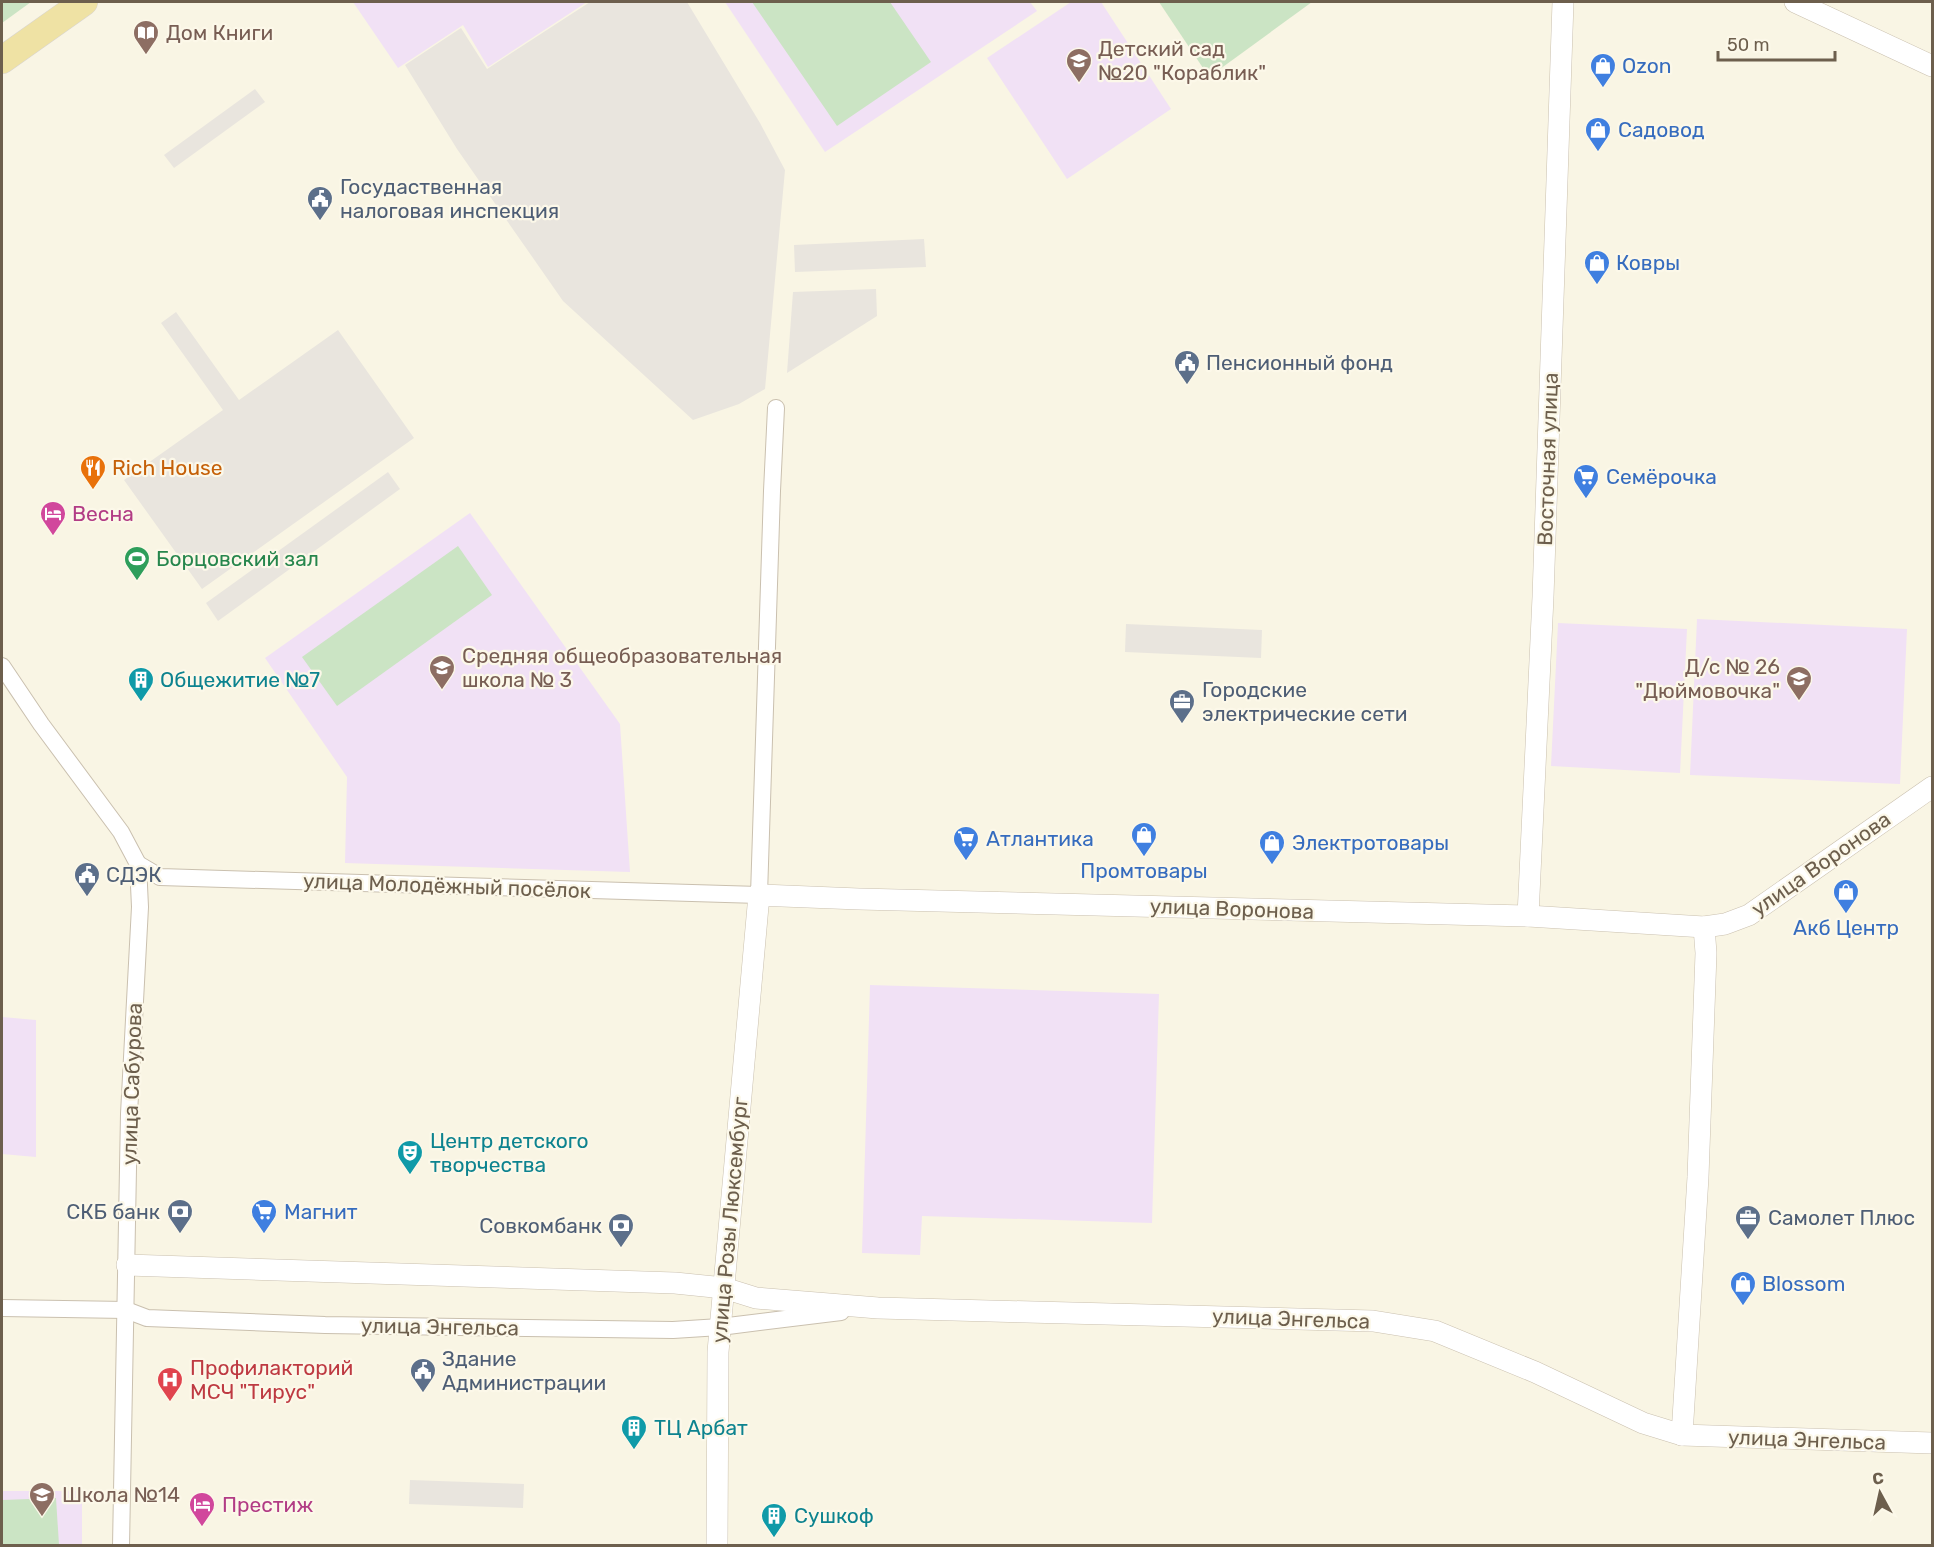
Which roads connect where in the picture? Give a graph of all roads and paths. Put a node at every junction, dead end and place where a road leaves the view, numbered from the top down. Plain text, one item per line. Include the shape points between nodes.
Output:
1 (84, 2) edge
2 (1563, 2) edge
3 (1795, 2) edge
4 (2, 60) edge
5 (1932, 66) edge
6 (776, 408) dead end
7 (2, 666) edge
8 (1932, 787) edge
9 (138, 864) junction
10 (759, 895) junction
11 (1528, 916) junction
12 (1704, 927) junction
13 (127, 1264) junction
14 (724, 1288) junction
15 (2, 1308) edge
16 (878, 1308) junction
17 (126, 1310) junction
18 (720, 1327) junction
19 (1682, 1435) junction
20 (1932, 1443) edge
21 (121, 1545) edge
22 (717, 1545) edge

1 - 4 main road
2 - 11 street, Восточная улица via 1544,597
3 - 5 street
6 - 10 street
7 - 9 street, улица Сабурова via 121,832
8 - 12 street, улица Воронова via 1749,915
9 - 10 street, улица Молодёжный посёлок via 160,877
9 - 13 street, улица Сабурова via 140,907 129,1114
10 - 11 street, улица Воронова
10 - 14 street, улица Розы Люксембург
11 - 12 street, улица Воронова
12 - 19 street via 1698,1177
13 - 14 street, улица Энгельса
13 - 17 street, улица Сабурова
14 - 16 street, улица Энгельса via 756,1298
14 - 18 street, улица Розы Люксембург
15 - 17 street, улица Энгельса
16 - 18 street, улица Энгельса
16 - 19 street, улица Энгельса via 1373,1321 1435,1331 1643,1423
17 - 18 street, улица Энгельса via 147,1318 325,1325 673,1330
17 - 21 street, улица Сабурова
18 - 22 street, улица Розы Люксембург
19 - 20 street, улица Энгельса

